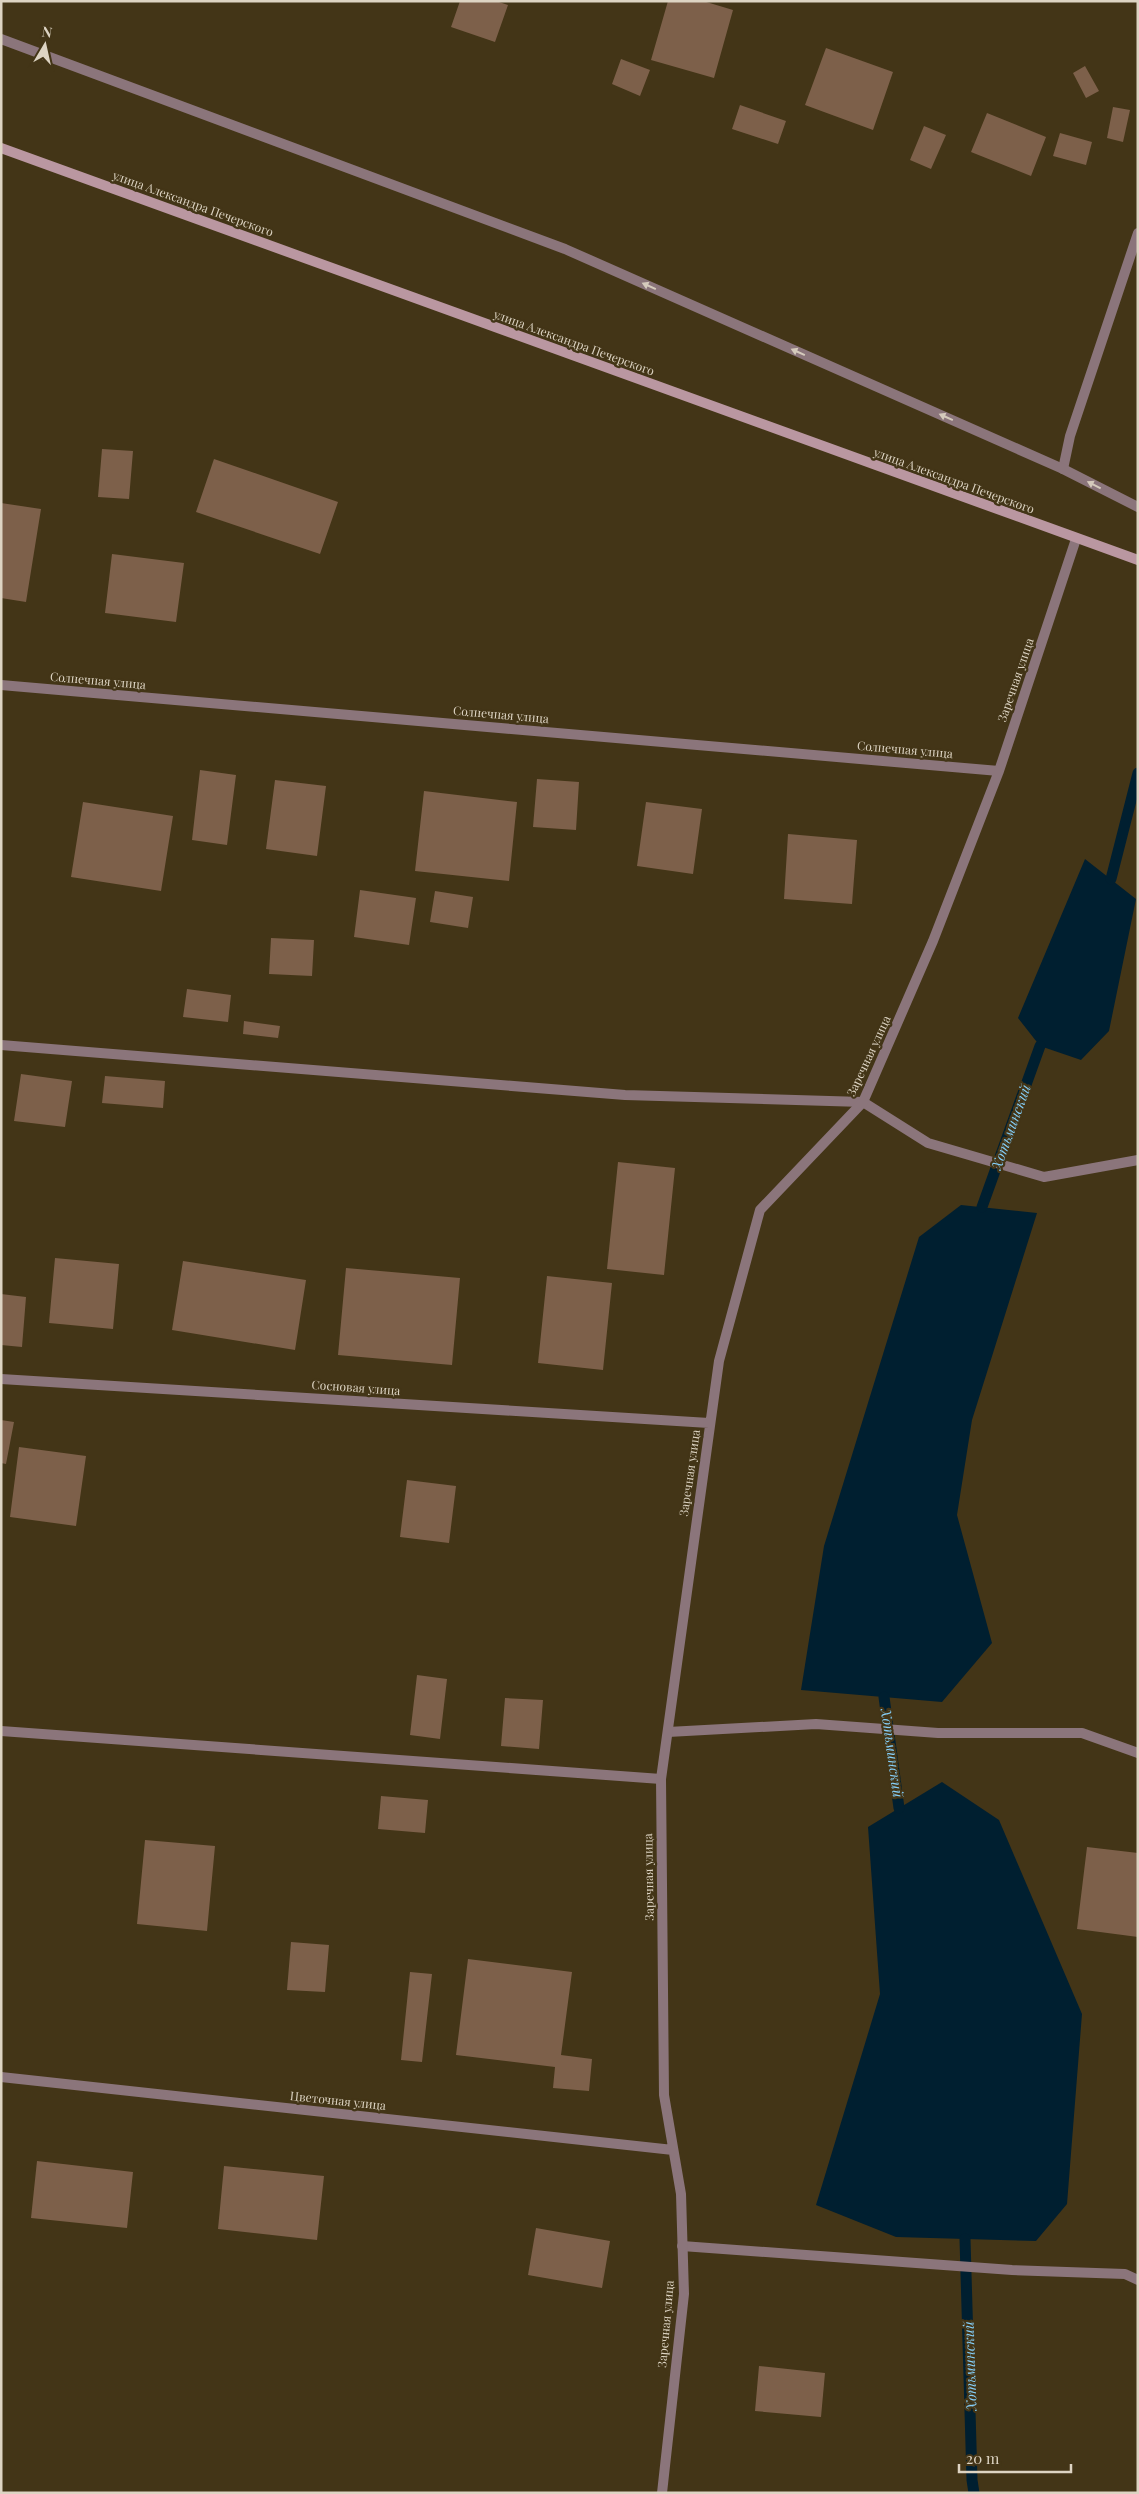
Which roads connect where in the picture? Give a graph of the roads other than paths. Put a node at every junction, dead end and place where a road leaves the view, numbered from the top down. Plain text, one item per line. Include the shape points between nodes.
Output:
1 (1, 39) edge
2 (1, 148) edge
3 (1138, 233) edge
4 (1064, 469) junction
5 (1138, 507) edge
6 (1076, 539) junction
7 (1138, 560) edge
8 (1, 685) edge
9 (999, 771) junction
10 (1, 1045) edge
11 (863, 1102) junction
12 (1138, 1160) edge
13 (1, 1379) edge
14 (709, 1423) junction
15 (1, 1731) edge
16 (668, 1732) junction
17 (1138, 1753) edge
18 (661, 1779) junction
19 (1, 2077) edge
20 (673, 2150) junction
21 (682, 2246) junction
22 (1138, 2280) edge
23 (662, 2493) edge

4 -> 1 street via 564,249
2 - 6 main road, улица Александра Печерского
3 - 4 street via 1070,436
5 -> 4 street
6 - 7 main road, улица Александра Печерского
6 - 9 street, Заречная улица
8 - 9 street, Солнечная улица
9 - 11 street, Заречная улица via 933,941
10 - 11 street via 625,1095
11 - 12 street via 928,1143 1044,1177
11 - 14 street, Заречная улица via 760,1210 719,1361
13 - 14 street, Сосновая улица
14 - 16 street, Заречная улица
15 - 18 street
16 - 17 street via 816,1724 938,1733 1082,1733
16 - 18 street, Заречная улица
18 - 20 street, Заречная улица via 664,2095
19 - 20 street, Цветочная улица
20 - 21 street, Заречная улица via 681,2194
21 - 22 street via 1012,2270 1125,2274
21 - 23 street, Заречная улица via 684,2294

